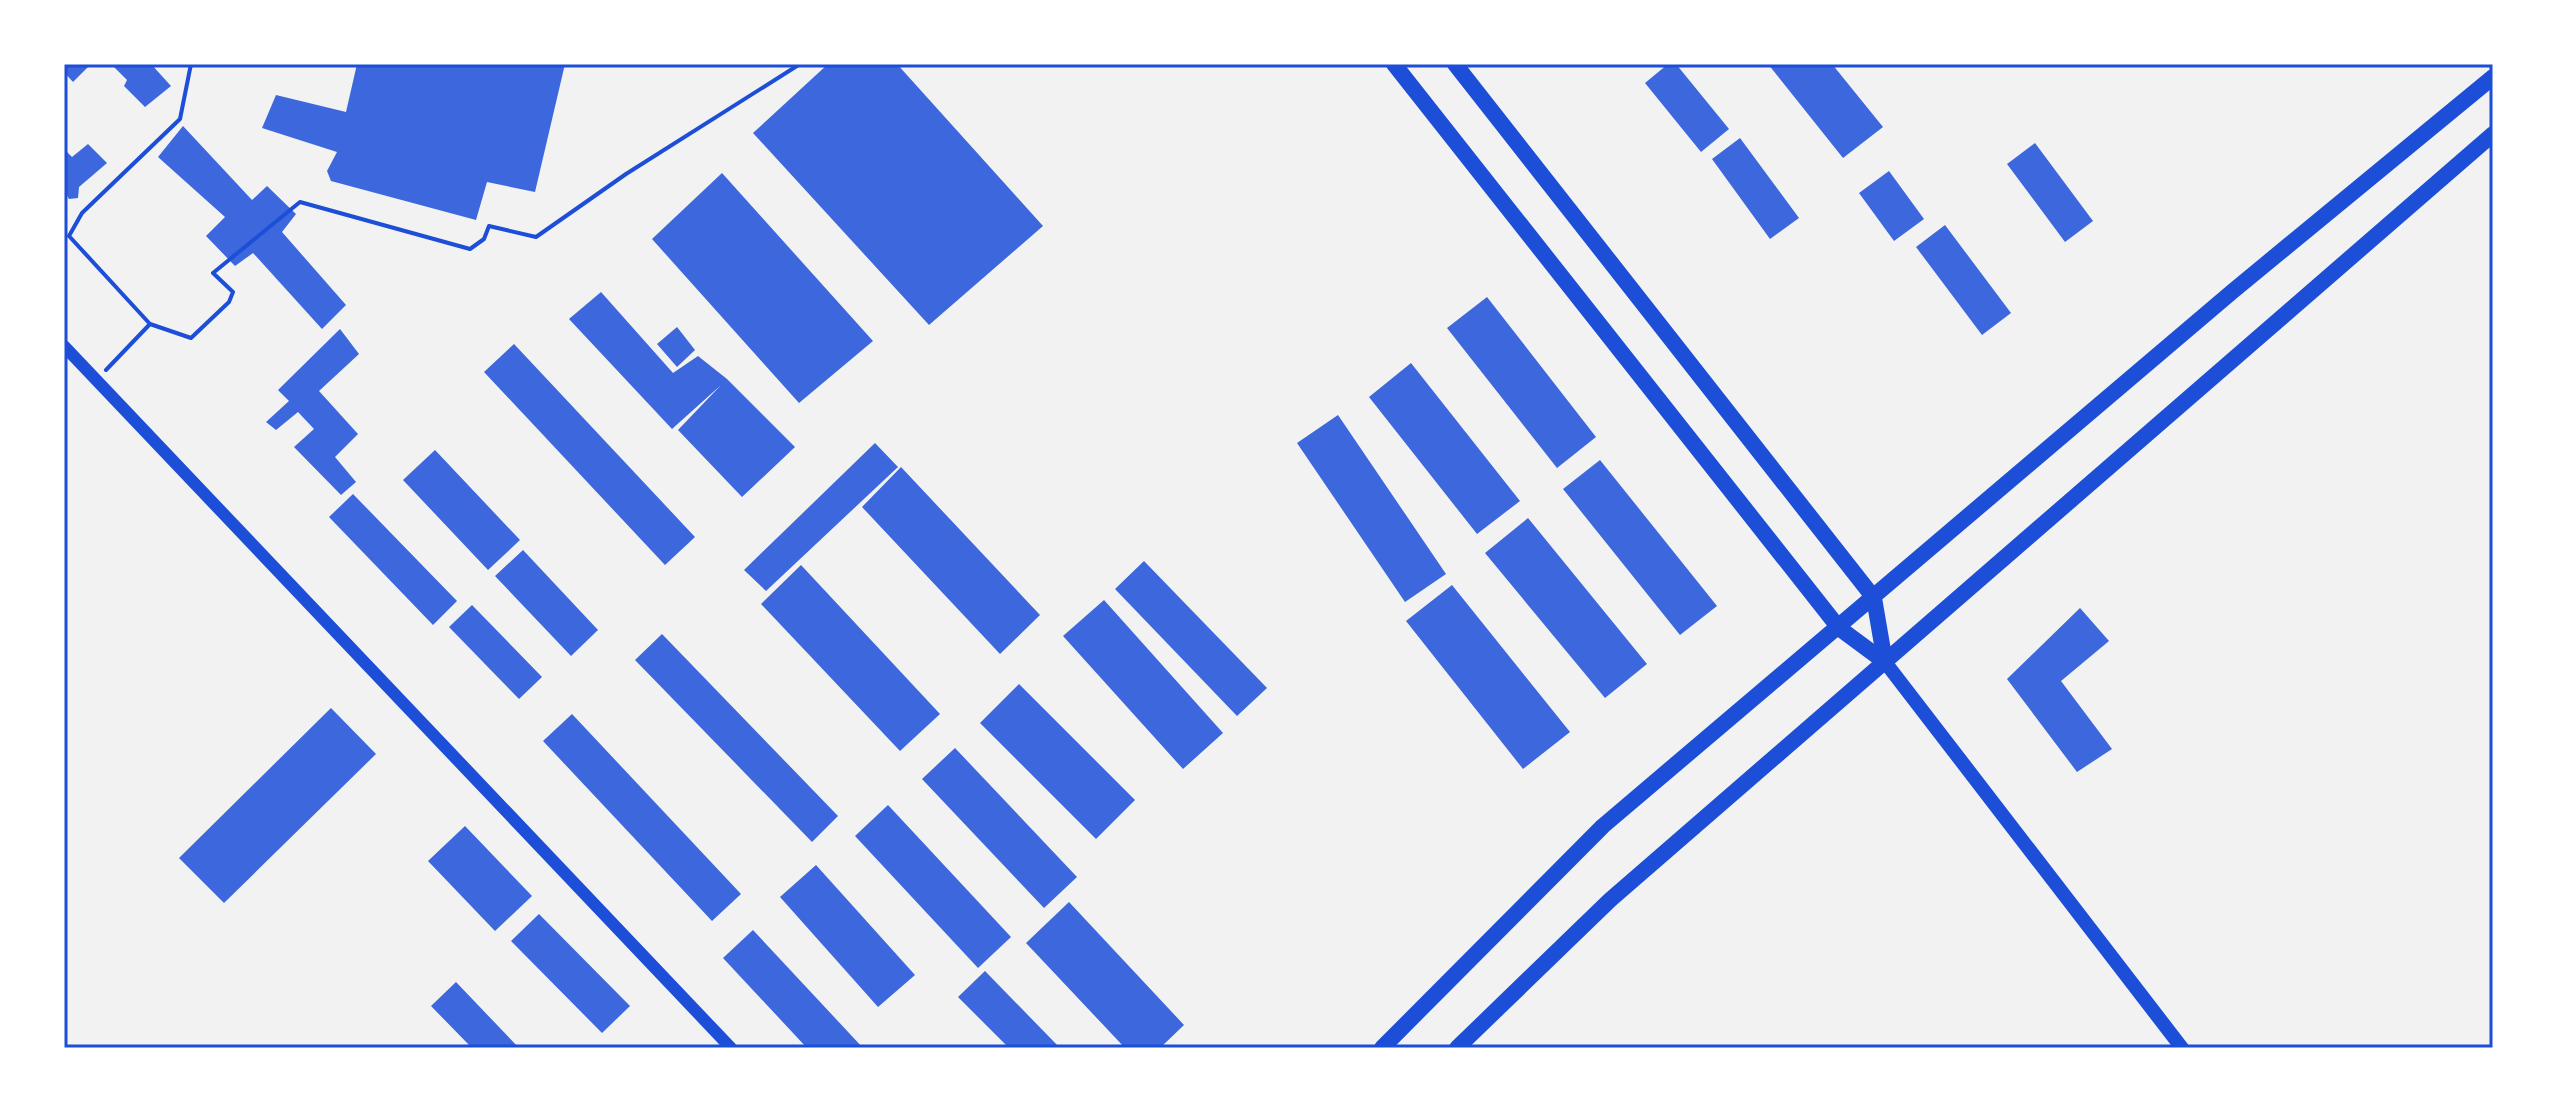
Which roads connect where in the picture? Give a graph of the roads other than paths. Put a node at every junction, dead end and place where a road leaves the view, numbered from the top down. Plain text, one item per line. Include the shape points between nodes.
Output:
1 (1394, 64) edge
2 (1455, 64) edge
3 (2493, 77) edge
4 (2493, 134) edge
5 (64, 346) edge
6 (1874, 598) junction
7 (1839, 628) junction
8 (1885, 662) junction
9 (731, 1048) edge
10 (1382, 1048) edge
11 (1457, 1048) edge
12 (2182, 1048) edge

1 - 7 main road
2 - 6 main road
3 - 6 main road
4 - 8 main road
5 - 9 street
6 - 7 main road
6 - 8 main road
7 - 8 main road
7 - 10 main road via 1603,826
8 - 11 main road via 1610,900
8 - 12 main road

